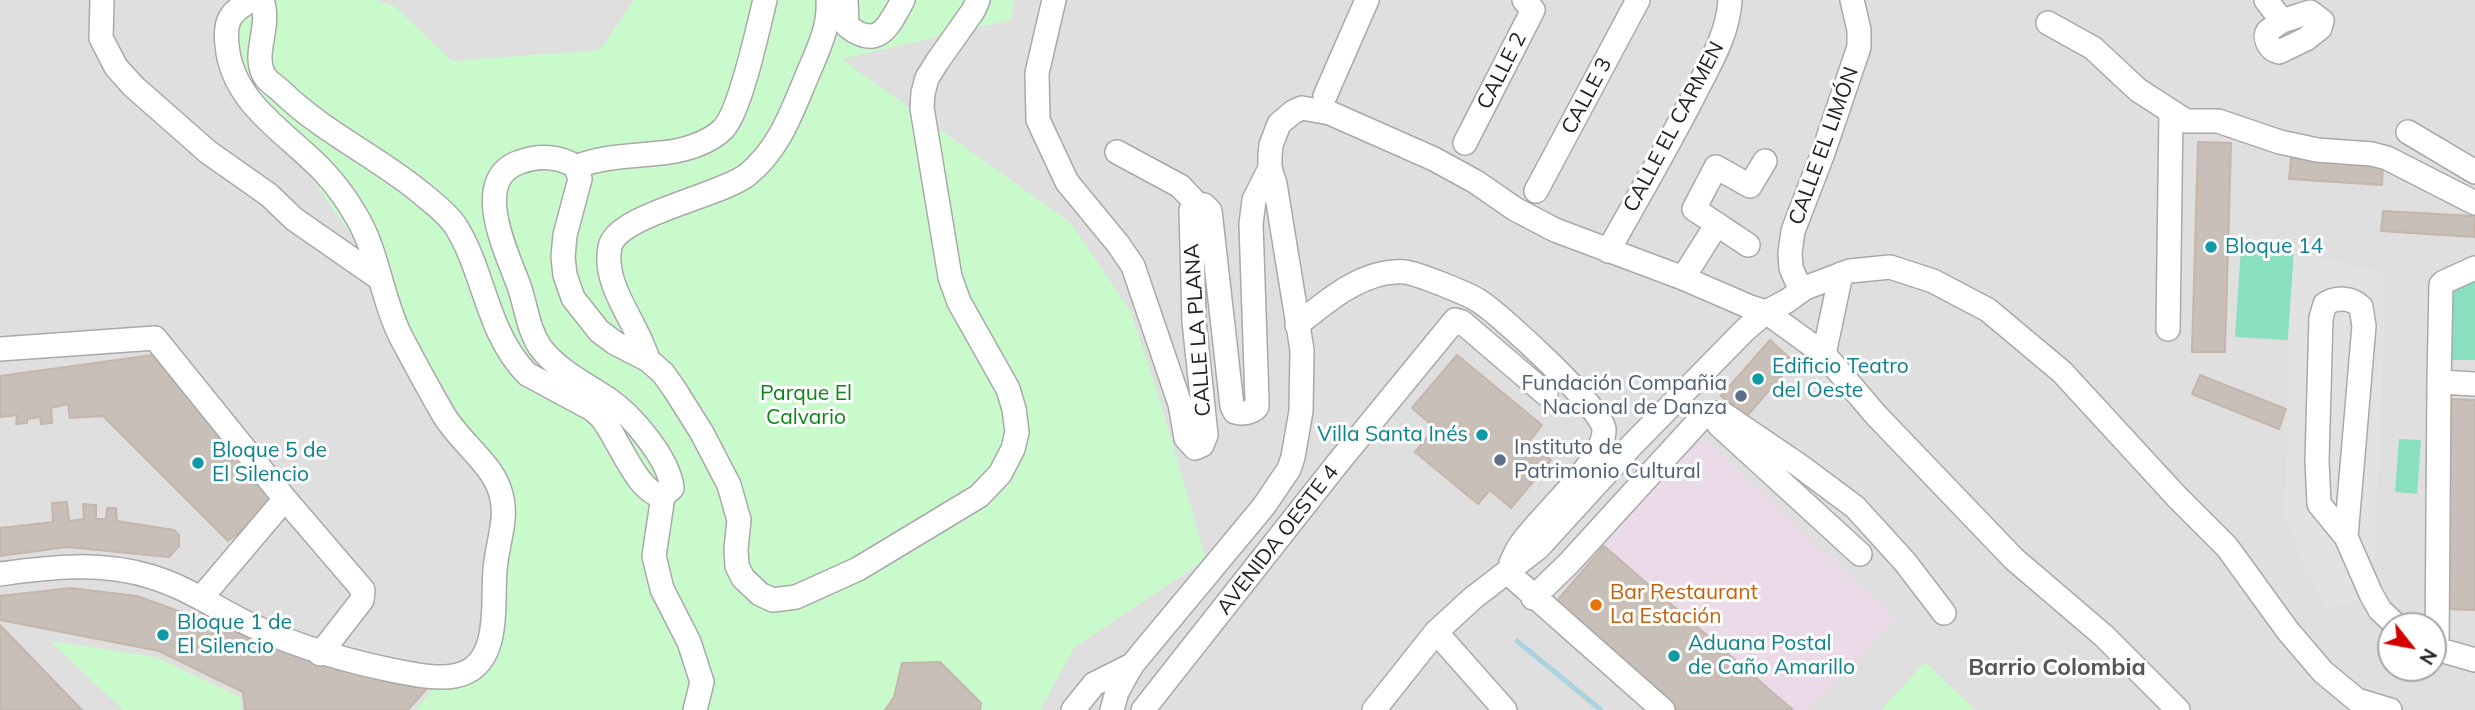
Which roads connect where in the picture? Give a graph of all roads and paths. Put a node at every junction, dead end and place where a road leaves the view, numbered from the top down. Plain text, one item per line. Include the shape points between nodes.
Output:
1 (102, 0) edge
2 (252, 0) edge
3 (262, 0) edge
4 (765, 0) edge
5 (828, 0) edge
6 (846, 0) edge
7 (903, 0) edge
8 (978, 0) edge
9 (1054, 0) edge
10 (1367, 0) edge
11 (1524, 0) edge
12 (1638, 0) edge
13 (1730, 0) edge
14 (1852, 0) edge
15 (2266, 0) edge
16 (2282, 22) dead end
17 (2048, 23) dead end
18 (1325, 96) dead end
19 (2171, 113) junction
20 (2408, 132) dead end
21 (1465, 143) dead end
22 (1117, 152) dead end
23 (1765, 161) dead end
24 (576, 167) junction
25 (1270, 168) junction
26 (2475, 172) edge
27 (1535, 191) dead end
28 (2475, 203) edge
29 (1198, 205) junction
30 (1717, 224) junction
31 (1748, 245) dead end
32 (1608, 251) junction
33 (2475, 268) edge
34 (1841, 274) junction
35 (379, 278) junction
36 (1683, 278) junction
37 (1801, 290) junction
38 (1766, 312) junction
39 (1297, 325) junction
40 (2168, 329) dead end
41 (0, 349) edge
42 (1825, 354) junction
43 (648, 360) junction
44 (2439, 382) junction
45 (2475, 384) edge
46 (1546, 394) dead end
47 (1714, 413) junction
48 (663, 496) junction
49 (285, 499) junction
50 (2346, 537) junction
51 (1860, 554) dead end
52 (1507, 572) junction
53 (0, 573) edge
54 (201, 598) junction
55 (1534, 598) junction
56 (2382, 612) edge
57 (2436, 612) edge
58 (1944, 613) dead end
59 (1436, 632) junction
60 (2447, 652) edge
61 (320, 654) junction
62 (2475, 660) edge
63 (1132, 665) junction
64 (695, 710) edge
65 (1073, 710) edge
66 (1112, 710) edge
67 (1143, 710) edge
68 (1374, 710) edge
69 (1505, 710) edge
70 (1663, 710) edge
71 (2178, 710) edge
72 (2390, 710) edge

1 - 35 street via 101,38 116,67 133,86 208,152
2 - 35 street via 239,7 225,27 236,80 254,107 327,174 356,216
3 - 48 street via 266,25 259,52 265,77 317,122 394,171 441,208 456,227 490,315 519,365 601,417 643,486
4 - 24 street via 735,110 724,129 677,152
5 - 43 street via 826,25 786,127 762,160 731,184 624,227 610,243 613,284
6 - 7 street via 847,26 855,33 875,36 887,30
8 - 43 street via 927,78 922,108 950,277 959,302 1008,389 1014,410 1017,432 1013,449 990,485 858,569 796,597 772,600 743,578 737,566 738,513 729,485 675,390
9 - 29 street, CALLE LA PLANA via 1037,74 1038,120 1067,182 1133,266 1180,404 1186,438 1195,447 1202,445 1206,435 1194,321 1190,217
10 - 18 street
11 - 21 street, CALLE 2 via 1533,10
12 - 27 street, CALLE 3
13 - 32 street, CALLE EL CARMEN via 1713,57
14 - 37 street, CALLE EL LIMÓN via 1859,47 1793,231 1791,268
15 - 16 street
17 - 19 street via 2093,48
19 - 28 street via 2186,121 2218,121 2305,147 2387,158
19 - 40 street
20 - 26 street
22 - 29 street via 1180,186
23 - 30 street via 1750,186 1716,167 1694,209
24 - 43 street via 580,179 563,257 573,298 599,331
24 - 48 street via 561,159 516,163 497,187 496,220 541,347 562,369 611,401 648,438 671,479 672,488
25 - 29 street, CALLE LA PLANA via 1254,200 1251,224 1257,400 1251,411 1235,412 1232,406 1211,217 1208,208
25 - 32 street via 1271,145 1286,117 1302,108 1330,113 1434,159 1538,222
25 - 39 street
30 - 31 street
30 - 36 street
32 - 36 street
33 - 44 street via 2441,285
34 - 37 street
34 - 42 street
34 - 72 street via 1890,267 1933,281 1969,299 2015,332 2062,372 2227,547 2323,672 2357,700
35 - 61 street via 400,336 446,418 499,487 504,522 495,569 495,613 481,660 454,677 429,677
36 - 38 street
37 - 38 street
38 - 42 street
38 - 52 street via 1632,445 1538,548
39 - 52 street via 1331,298 1373,276 1406,272 1478,300 1583,396 1604,428 1598,453 1520,544
39 - 63 street via 1302,350 1301,411 1289,469 1264,506
41 - 49 street via 155,338
42 - 71 street via 1875,414 2014,559 2104,636
44 - 45 street
44 - 57 street
46 - 67 street, AVENIDA OESTE 4 via 1455,320
47 - 51 street
47 - 55 street
47 - 58 street via 1800,466 1855,507
48 - 64 street via 654,555 662,589 689,642 702,682
49 - 54 street
49 - 61 street via 363,590 362,600
50 - 50 street via 2364,326 2361,307 2342,299 2325,304 2321,318 2317,493 2319,504
50 - 56 street
52 - 55 street
52 - 59 street
53 - 54 street via 88,566 122,570
54 - 61 street
55 - 70 street
59 - 68 street
59 - 69 street
60 - 62 street
63 - 65 street via 1094,684
63 - 66 street

